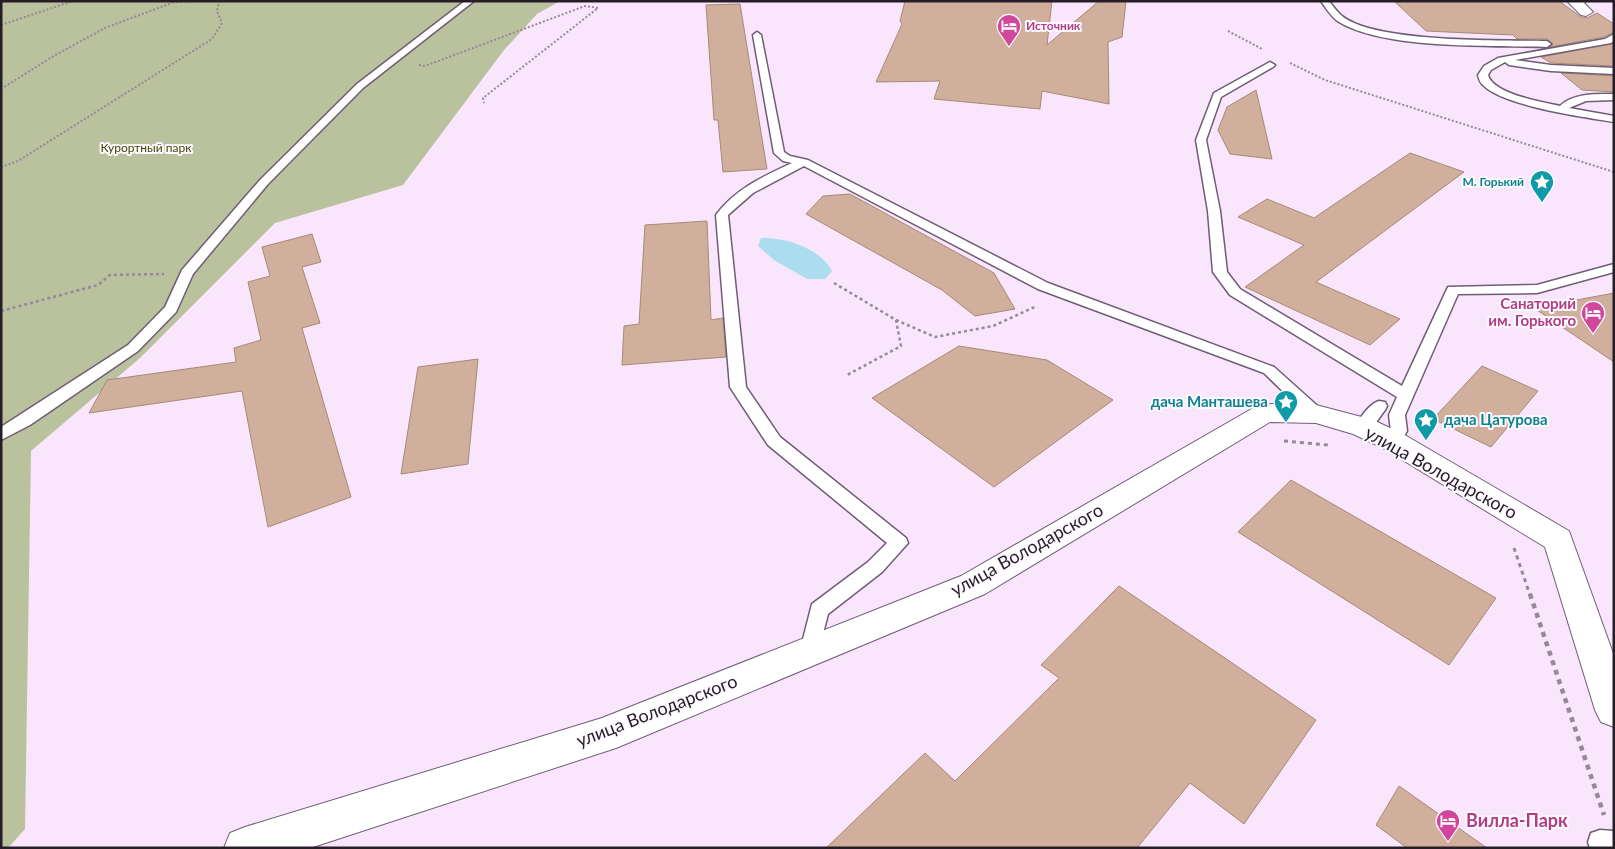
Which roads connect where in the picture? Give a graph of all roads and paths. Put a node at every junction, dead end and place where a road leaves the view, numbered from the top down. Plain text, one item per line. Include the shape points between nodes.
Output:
1 (73, 1) edge
2 (196, 1) edge
3 (219, 1) edge
4 (470, 1) edge
5 (1326, 1) edge
6 (175, 2) edge
7 (1, 25) edge
8 (1228, 31) dead end
9 (1613, 33) edge
10 (757, 35) dead end
11 (1574, 46) junction
12 (1263, 49) dead end
13 (1501, 60) junction
14 (1290, 62) dead end
15 (416, 65) dead end
16 (1270, 65) dead end
17 (1614, 71) edge
18 (1, 89) edge
19 (1614, 97) edge
20 (484, 103) dead end
21 (1562, 109) junction
22 (1614, 119) edge
23 (804, 162) junction
24 (1, 167) edge
25 (1614, 172) edge
26 (1614, 268) edge
27 (187, 274) junction
28 (834, 282) dead end
29 (1064, 294) junction
30 (1, 311) edge
31 (896, 320) junction
32 (848, 375) dead end
33 (1406, 395) junction
34 (1316, 414) junction
35 (1, 434) edge
36 (1274, 440) dead end
37 (1393, 441) junction
38 (1332, 446) dead end
39 (1514, 547) dead end
40 (810, 651) junction
41 (1614, 710) edge
42 (1606, 818) dead end
43 (245, 848) edge

1 - 7 path
2 - 6 path
3 - 24 path via 217,11 222,23 212,39 18,161
4 - 27 lane via 360,86 264,182
5 - 11 lane via 1340,19 1360,28 1388,34 1421,39
6 - 18 path via 105,28
8 - 12 path
9 - 11 lane via 1608,40
10 - 23 lane via 779,152 787,159
11 - 13 lane
13 - 17 lane via 1551,68
13 - 21 lane via 1487,68 1483,75 1487,84 1503,92
14 - 25 path via 1326,80
15 - 20 path via 425,66 585,6 598,8 483,98
16 - 33 lane via 1217,95 1201,140 1214,211 1220,272 1235,292
19 - 21 lane via 1594,97 1565,104
21 - 22 lane
23 - 29 lane
23 - 40 lane via 756,185 731,203 722,215 738,387 774,441 899,543 875,567 819,610
26 - 33 lane via 1537,289 1453,290
27 - 30 path via 110,275 98,285
27 - 35 lane via 171,309 132,348
28 - 31 path
29 - 31 path via 993,326 935,337
29 - 34 lane via 1269,370
31 - 32 path via 901,346
33 - 37 lane via 1397,415 1399,431
34 - 37 street, улица Володарского via 1371,417
34 - 40 street, улица Володарского via 1265,412 973,585
36 - 38 path
37 - 41 street, улица Володарского via 1558,540
39 - 42 path
40 - 43 street, улица Володарского via 603,735

